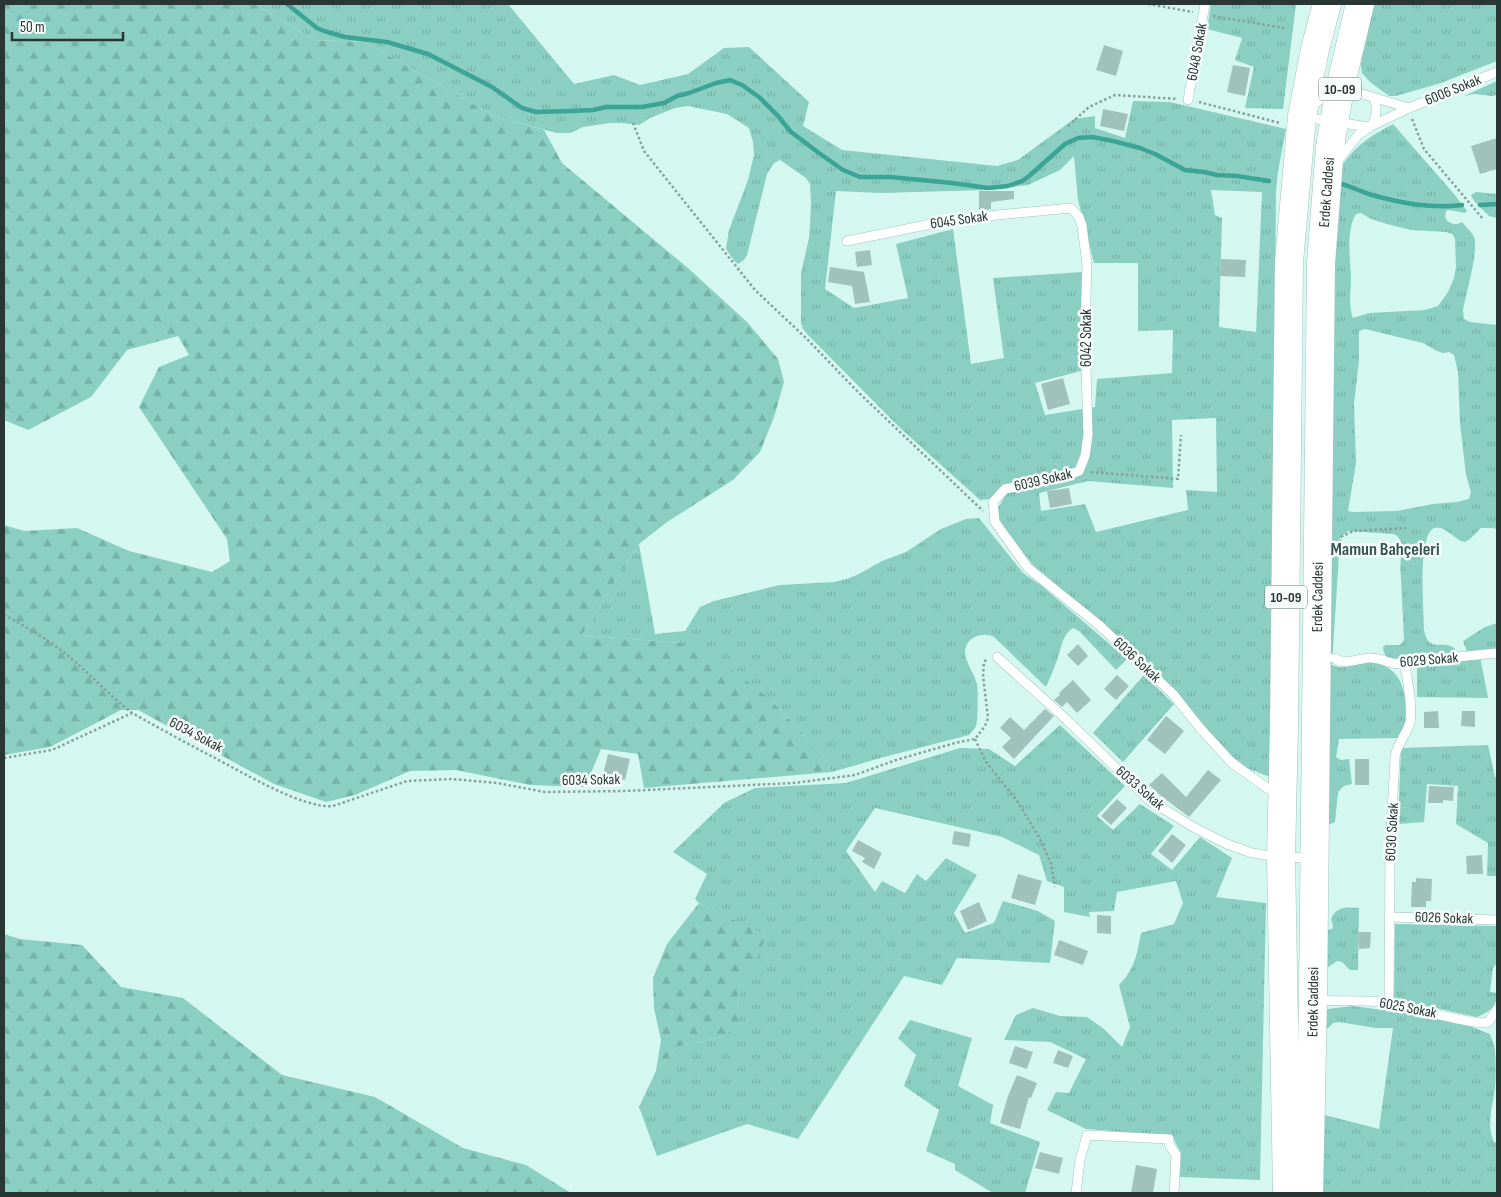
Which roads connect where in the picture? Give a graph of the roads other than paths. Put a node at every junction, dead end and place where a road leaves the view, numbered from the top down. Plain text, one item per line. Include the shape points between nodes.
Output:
1 (1204, 4) edge
2 (1326, 4) edge
3 (1360, 4) edge
4 (1497, 72) edge
5 (1348, 82) junction
6 (1374, 98) junction
7 (1188, 100) dead end
8 (1409, 108) junction
9 (1302, 116) junction
10 (1334, 122) junction
11 (1369, 126) junction
12 (1327, 175) junction
13 (1071, 208) joint
14 (848, 240) dead end
15 (1079, 471) joint
16 (995, 522) joint
17 (1497, 653) edge
18 (997, 657) road end
19 (1334, 658) dead end
20 (1405, 664) junction
21 (1282, 792) junction
22 (1281, 857) junction
23 (1314, 858) junction
24 (1390, 917) junction
25 (1497, 920) edge
26 (1313, 1000) junction
27 (1389, 1003) junction
28 (1497, 1010) edge
29 (1076, 1193) edge
30 (1174, 1193) edge
31 (1287, 1193) edge
32 (1308, 1193) edge

1 - 7 lane, 6048 Sokak
2 - 9 main road, Erdek Caddesi / 10-09
3 - 5 main road, Erdek Caddesi / 10-09
4 - 8 lane, 6006 Sokak
5 - 6 lane, 6006 Sokak
5 - 9 lane via 1328,92
5 - 10 main road, Erdek Caddesi / 10-09
6 - 8 lane, 6006 Sokak
6 - 11 lane via 1376,115
8 - 11 lane, 6006 Sokak
9 - 10 lane
9 - 21 main road, Erdek Caddesi / 10-09 via 1289,262
10 - 11 lane
10 - 12 main road, Erdek Caddesi / 10-09
11 - 12 lane, 6006 Sokak
12 - 23 main road, Erdek Caddesi / 10-09 via 1321,263
13 - 14 lane, 6045 Sokak via 956,219
13 - 15 lane, 6042 Sokak via 1082,226 1087,264 1088,435
15 - 16 lane, 6039 Sokak via 1005,489 993,502
16 - 21 lane, 6036 Sokak via 1028,568 1099,625 1174,694 1232,763 1267,788
17 - 20 lane, 6029 Sokak via 1417,659
18 - 22 lane, 6033 Sokak via 1149,800 1227,844 1252,853
19 - 20 lane, 6029 Sokak via 1339,662 1369,658
20 - 24 lane, 6030 Sokak via 1411,712 1410,723 1396,750
21 - 22 main road, Erdek Caddesi / 10-09
22 - 23 lane, 6033 Sokak
22 - 31 main road, Erdek Caddesi / 10-09
23 - 26 main road, Erdek Caddesi / 10-09
24 - 25 lane, 6026 Sokak
24 - 27 lane, 6030 Sokak
26 - 27 lane, 6025 Sokak
26 - 32 main road, Erdek Caddesi / 10-09
27 - 28 lane, 6025 Sokak via 1483,1023 1488,1022
29 - 30 lane via 1087,1135 1169,1139 1176,1155

